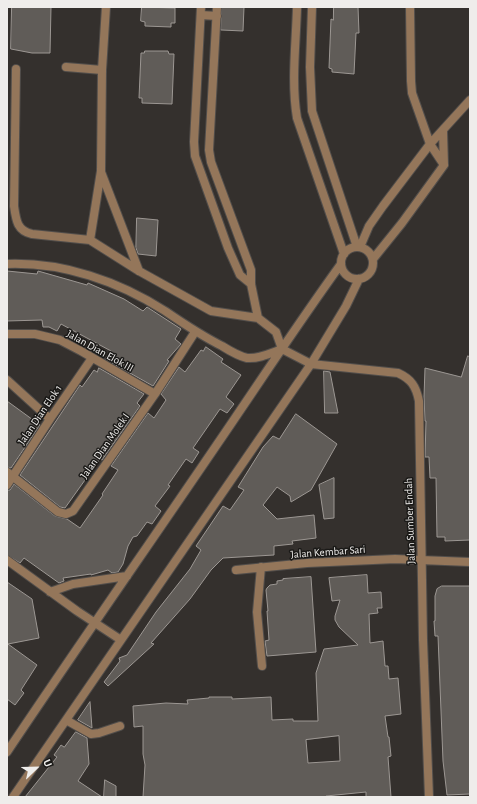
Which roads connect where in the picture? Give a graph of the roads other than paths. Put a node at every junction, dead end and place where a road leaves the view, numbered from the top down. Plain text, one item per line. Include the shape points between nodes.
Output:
1 (106, 7) edge
2 (217, 7) edge
3 (297, 7) edge
4 (312, 7) edge
5 (410, 7) edge
6 (201, 11) edge
7 (216, 16) junction
8 (66, 67) dead end
9 (16, 69) dead end
10 (102, 70) junction
11 (470, 100) edge
12 (443, 131) junction
13 (430, 144) junction
14 (212, 165) junction
15 (444, 165) junction
16 (199, 168) junction
17 (101, 171) junction
18 (90, 240) junction
19 (358, 247) junction
20 (344, 254) junction
21 (373, 259) junction
22 (7, 264) edge
23 (341, 264) junction
24 (139, 271) junction
25 (359, 279) junction
26 (251, 284) junction
27 (258, 318) junction
28 (195, 332) junction
29 (7, 334) edge
30 (282, 349) junction
31 (92, 358) junction
32 (311, 364) junction
33 (7, 380) edge
34 (155, 394) junction
35 (50, 419) junction
36 (10, 474) edge
37 (7, 485) edge
38 (7, 560) edge
39 (422, 560) junction
40 (470, 562) edge
41 (260, 568) junction
42 (236, 570) dead end
43 (127, 576) junction
44 (50, 592) junction
45 (94, 623) junction
46 (121, 640) junction
47 (262, 666) dead end
48 (66, 720) junction
49 (120, 726) dead end
50 (7, 752) edge
51 (13, 797) edge
52 (429, 797) edge

1 - 10 street
2 - 7 street
3 - 20 street via 294,83 297,118
4 - 19 street via 312,111
5 - 13 street via 412,93
6 - 7 street
6 - 16 street via 194,142
7 - 14 street via 209,150
8 - 10 street
9 - 18 street via 16,222 27,233
10 - 17 street
11 - 12 street
12 - 13 street
12 - 15 street
13 - 15 street
13 - 19 street via 369,226
14 - 16 street
14 - 26 street via 251,270
15 - 21 street
16 - 26 street via 240,275
17 - 18 street
17 - 24 street
18 - 24 street
19 - 20 street via 349,249
19 - 21 street via 369,252
20 - 23 street
21 - 25 street via 370,272
22 - 28 street via 40,265 97,277 133,293
23 - 25 street via 344,272
23 - 30 street
24 - 27 street via 211,311
25 - 32 street
26 - 27 street
27 - 30 street via 276,332
28 - 30 street via 246,358 259,358
28 - 34 street, Jalan Dian Molek I
29 - 31 street, Jalan Dian Elok III via 35,334 60,340
30 - 32 street, Jalan Sumber Endah
30 - 43 street
31 - 34 street, Jalan Dian Elok III
31 - 35 street, Jalan Dian Elok 1
32 - 39 street, Jalan Sumber Endah via 398,373 407,377 415,386 419,401
32 - 46 street
33 - 35 street
34 - 36 street, Jalan Dian Molek I via 70,514 58,512
35 - 36 street, Jalan Dian Elok 1
36 - 37 street, Jalan Dian Elok 1
38 - 44 street
39 - 40 street, Jalan Kembar Sari
39 - 41 street, Jalan Kembar Sari via 307,563
39 - 52 street, Jalan Sumber Endah
41 - 42 street, Jalan Kembar Sari
41 - 47 street via 257,612
43 - 44 street via 73,584
43 - 45 street
44 - 45 street
45 - 46 street
45 - 50 street
46 - 48 street
48 - 49 street via 91,734
48 - 51 street

